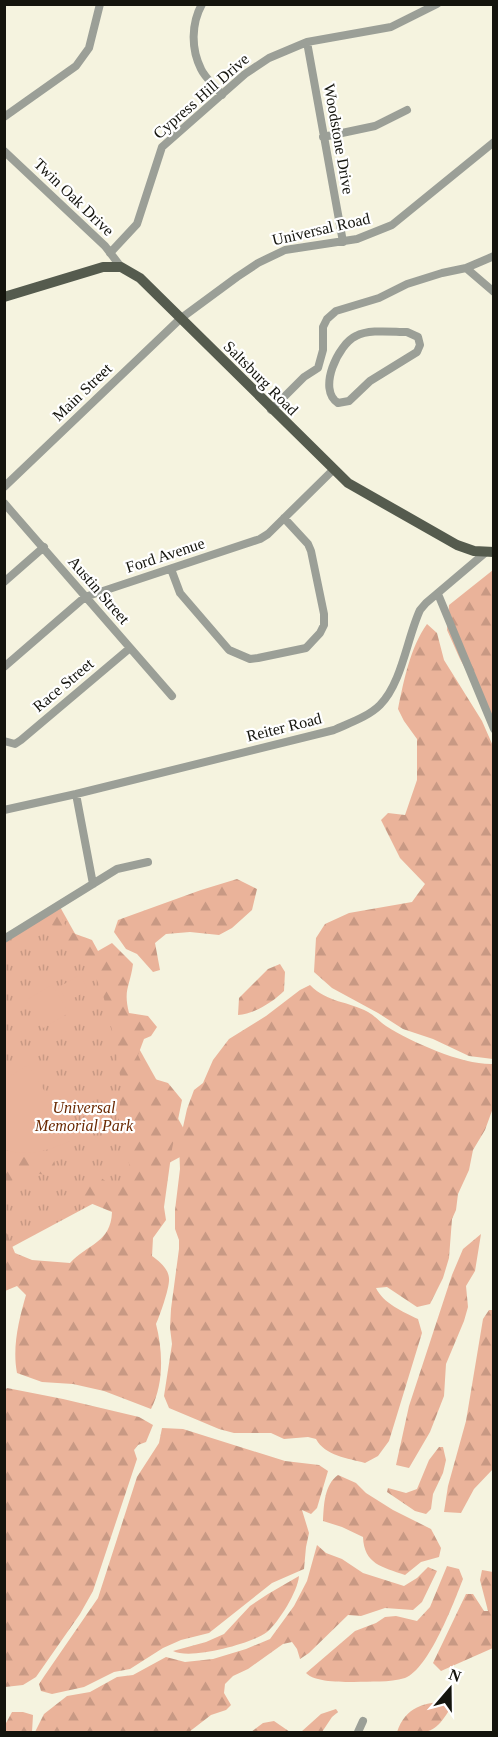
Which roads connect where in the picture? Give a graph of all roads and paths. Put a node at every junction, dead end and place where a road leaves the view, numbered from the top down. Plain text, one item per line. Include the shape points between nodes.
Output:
1 (100, 4) edge
2 (202, 4) edge
3 (437, 4) edge
4 (306, 42) junction
5 (222, 95) junction
6 (408, 110) dead end
7 (4, 117) edge
8 (323, 137) junction
9 (494, 142) edge
10 (4, 151) edge
11 (343, 242) junction
12 (110, 253) junction
13 (494, 256) edge
14 (480, 262) junction
15 (121, 267) junction
16 (466, 268) junction
17 (478, 277) junction
18 (494, 292) edge
19 (4, 297) edge
20 (180, 319) junction
21 (316, 370) junction
22 (329, 377) junction
23 (271, 410) junction
24 (333, 470) junction
25 (4, 487) edge
26 (4, 503) edge
27 (284, 518) junction
28 (44, 548) junction
29 (489, 553) edge
30 (171, 569) junction
31 (4, 582) edge
32 (438, 594) junction
33 (85, 597) junction
34 (130, 648) junction
35 (4, 667) edge
36 (172, 696) dead end
37 (494, 729) edge
38 (4, 741) edge
39 (76, 794) junction
40 (4, 810) edge
41 (148, 862) dead end
42 (93, 884) junction
43 (4, 939) edge
44 (363, 1721) dead end
45 (358, 1732) edge

1 - 7 street via 89,48 76,66
2 - 5 street via 193,28 196,51 201,70
3 - 4 street, Cypress Hill Drive via 391,27
4 - 5 street, Cypress Hill Drive via 269,58
4 - 8 street, Woodstone Drive
5 - 12 street, Cypress Hill Drive via 162,147 137,224
6 - 8 street via 375,126
8 - 11 street, Woodstone Drive
9 - 11 street, Universal Road via 392,225
10 - 12 street, Twin Oak Drive
11 - 20 street, Universal Road via 273,255 237,276
12 - 15 street, Twin Oak Drive
13 - 14 street
14 - 16 street
14 - 17 street
15 - 19 main road via 93,269
15 - 20 main road, Saltsburg Road via 138,277
16 - 17 street
16 - 21 street via 407,284 331,314 322,332 323,350
17 - 18 street
20 - 23 main road, Saltsburg Road
20 - 25 street, Main Street
21 - 22 street
21 - 23 street
22 - 22 street via 332,398 345,403 381,373 417,352 420,340 407,332 356,335 343,347
23 - 24 main road, Saltsburg Road
24 - 27 street, Ford Avenue
24 - 29 main road, Saltsburg Road via 359,491 449,541
26 - 28 street, Austin Street
27 - 30 street, Ford Avenue via 260,539
27 - 30 street via 311,550 324,614 320,633 306,648 250,659 229,650 180,593
28 - 31 street
28 - 33 street, Austin Street
29 - 32 street, Reiter Road
30 - 33 street, Ford Avenue
32 - 37 street
32 - 39 street, Reiter Road via 420,610 388,696 367,715 334,730
33 - 34 street, Austin Street
33 - 35 street, Ford Avenue
34 - 36 street, Austin Street
34 - 38 street, Race Street via 15,744
39 - 40 street, Reiter Road
39 - 42 street
41 - 42 street via 117,869
42 - 43 street
44 - 45 street

